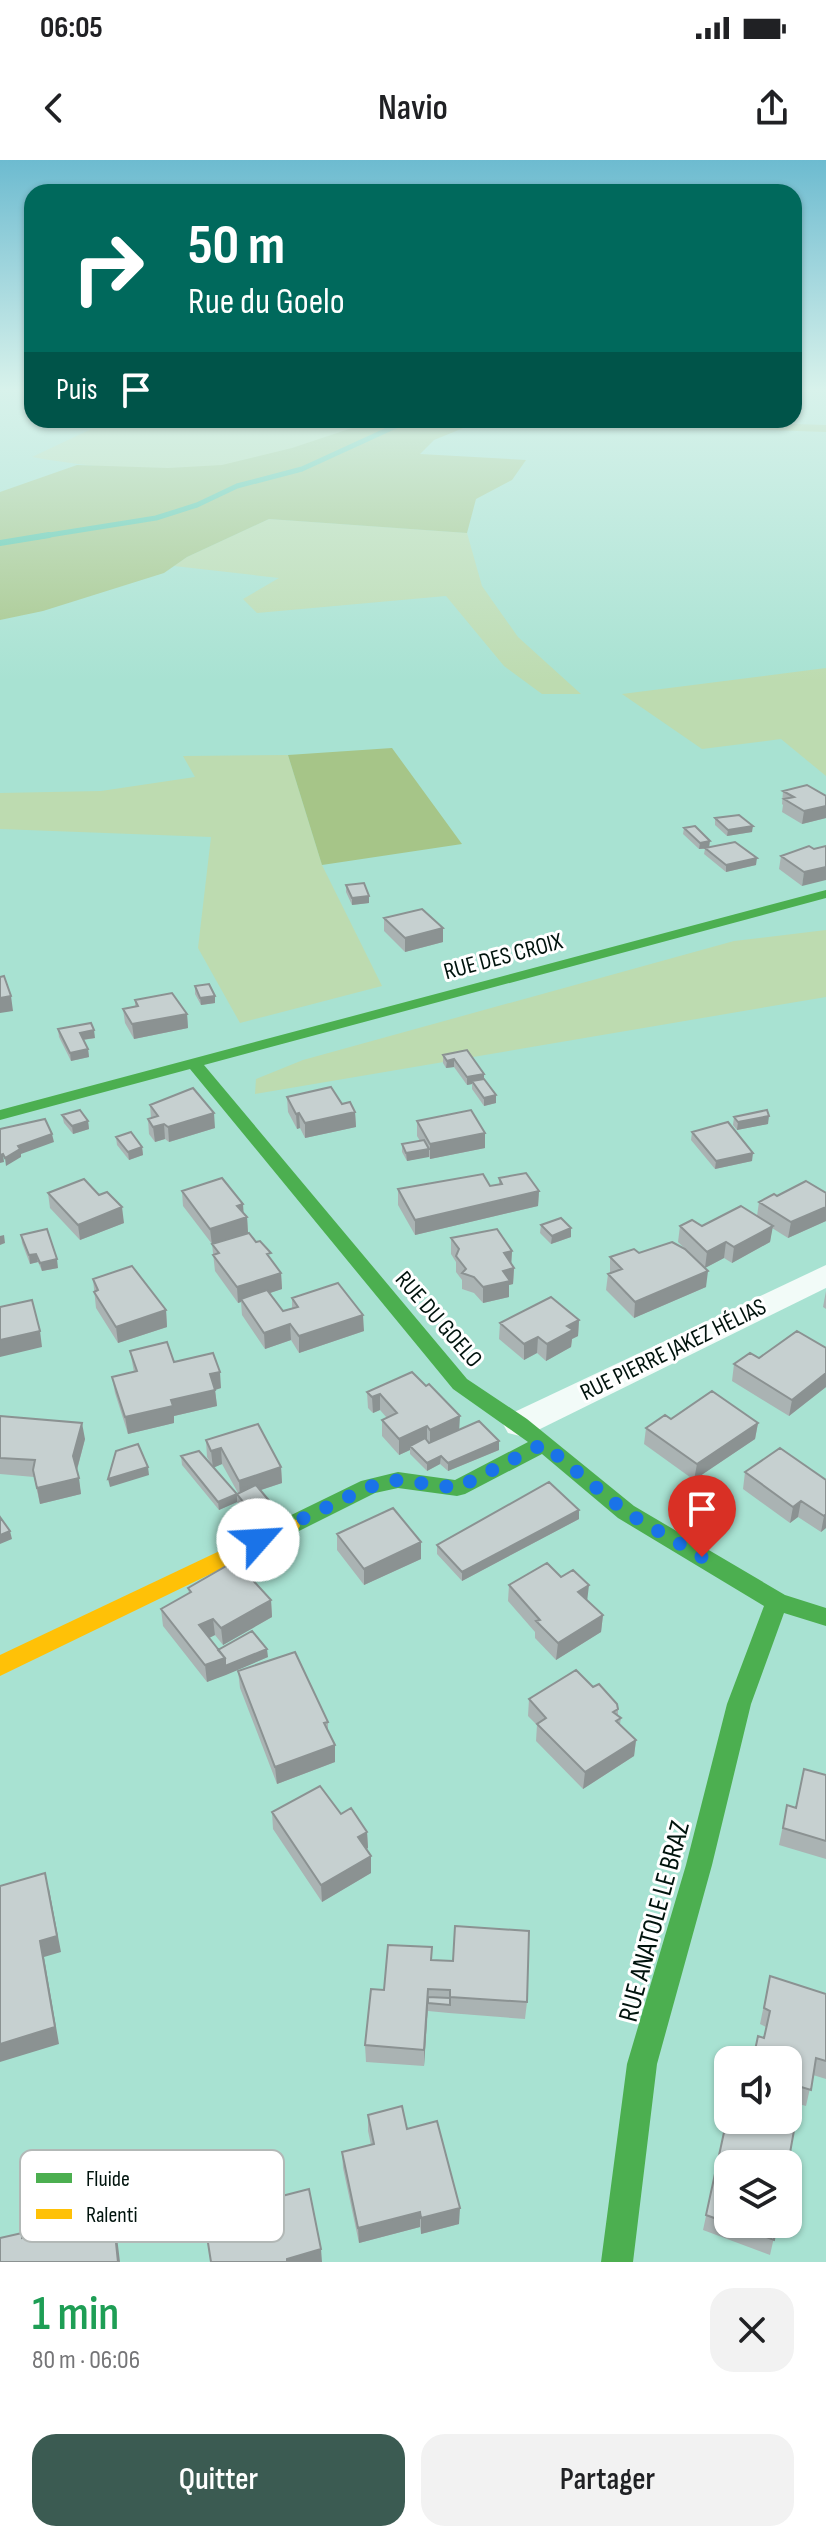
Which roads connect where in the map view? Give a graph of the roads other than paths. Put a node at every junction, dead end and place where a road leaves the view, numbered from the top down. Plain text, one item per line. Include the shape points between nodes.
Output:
1 (826, 894) edge
2 (193, 1063) junction
3 (0, 1115) edge
4 (826, 1275) edge
5 (532, 1434) junction
6 (777, 1602) junction
7 (826, 1617) edge
8 (0, 1666) edge
9 (617, 2262) edge

1 - 2 street, RUE DES CROIX
2 - 3 street, RUE DES CROIX
2 - 5 street, RUE DU GOELO via 460,1384
4 - 5 street, RUE PIERRE JAKEZ HÉLIAS
5 - 6 street, RUE DU GOELO via 626,1512
5 - 8 street via 457,1488 398,1480 369,1487
6 - 7 street, RUE DU GOELO
6 - 9 street, RUE ANATOLE LE BRAZ via 739,1704 642,2064

